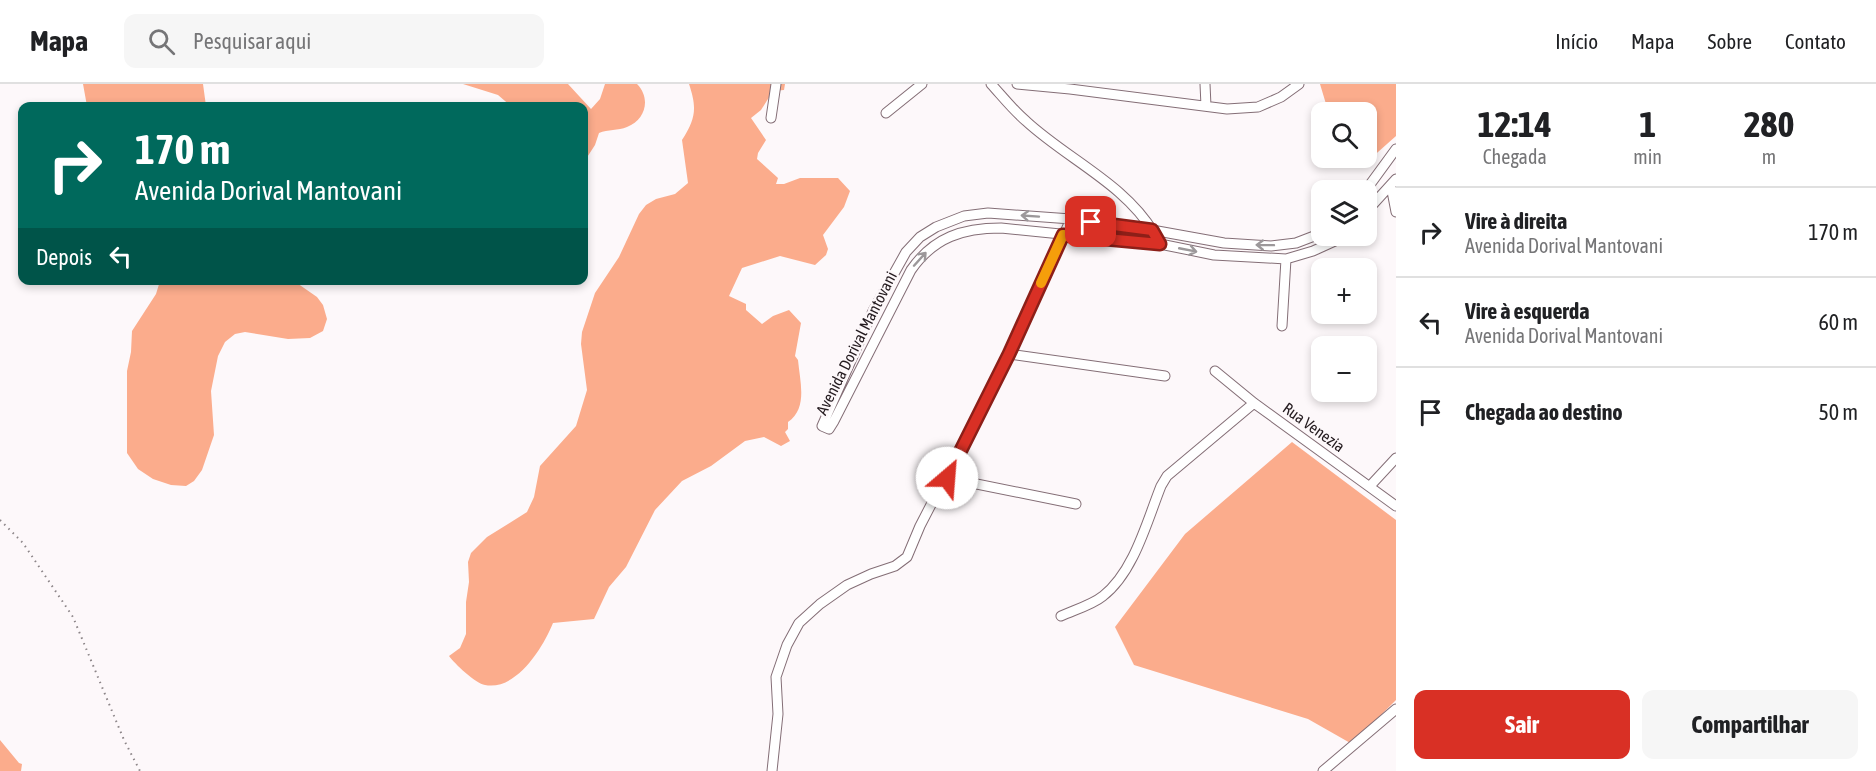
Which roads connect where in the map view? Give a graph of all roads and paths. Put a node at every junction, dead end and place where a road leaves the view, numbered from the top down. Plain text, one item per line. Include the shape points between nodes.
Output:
1 (776, 84) edge
2 (922, 84) edge
3 (991, 84) edge
4 (1017, 84) edge
5 (1205, 84) edge
6 (1299, 84) edge
7 (1070, 86) edge
8 (1206, 106) junction
9 (886, 113) dead end
10 (771, 118) dead end
11 (1396, 149) edge
12 (1373, 180) edge
13 (1394, 182) edge
14 (1377, 200) edge
15 (1396, 212) edge
16 (1071, 219) junction
17 (1152, 230) junction
18 (1063, 235) junction
19 (1311, 237) edge
20 (1160, 244) junction
21 (1321, 246) edge
22 (1286, 259) junction
23 (1282, 326) dead end
24 (1009, 354) junction
25 (1215, 371) dead end
26 (1165, 376) dead end
27 (1254, 403) junction
28 (1396, 458) edge
29 (947, 478) junction
30 (1370, 486) junction
31 (1076, 504) dead end
32 (1396, 506) edge
33 (0, 520) edge
34 (1061, 616) dead end
35 (1396, 709) edge
36 (140, 771) edge
37 (772, 771) edge
38 (1323, 771) edge

1 - 10 street
2 - 9 street
3 - 17 street via 1026,121 1141,213
4 - 7 street
5 - 8 street
6 - 8 street via 1258,107
7 - 8 street
11 - 12 street
13 - 14 street
13 - 15 street via 1392,201
16 - 17 street, Avenida Dorival Mantovani
16 - 18 street
16 -> 18 street, Avenida Dorival Mantovani via 988,213 964,216 936,226 920,237 906,252 873,311 823,428 829,429 834,421 921,256 949,236 976,228
19 -> 17 street, Avenida Dorival Mantovani via 1271,246 1224,243
17 - 20 street
18 - 20 street, Avenida Dorival Mantovani
18 - 24 street
20 -> 22 street, Avenida Dorival Mantovani via 1215,255
21 - 22 street, Avenida Dorival Mantovani
22 - 23 street
24 - 26 street
24 - 29 street
25 - 27 street, Rua Venezia
27 - 30 street, Rua Venezia
27 - 34 street via 1167,476 1121,578 1102,597
28 - 30 street
29 - 31 street
29 - 37 street via 907,557 895,566 847,585 799,623 776,677 778,714
30 - 32 street, Rua Venezia
33 - 36 path via 22,543 73,617
35 - 38 street

